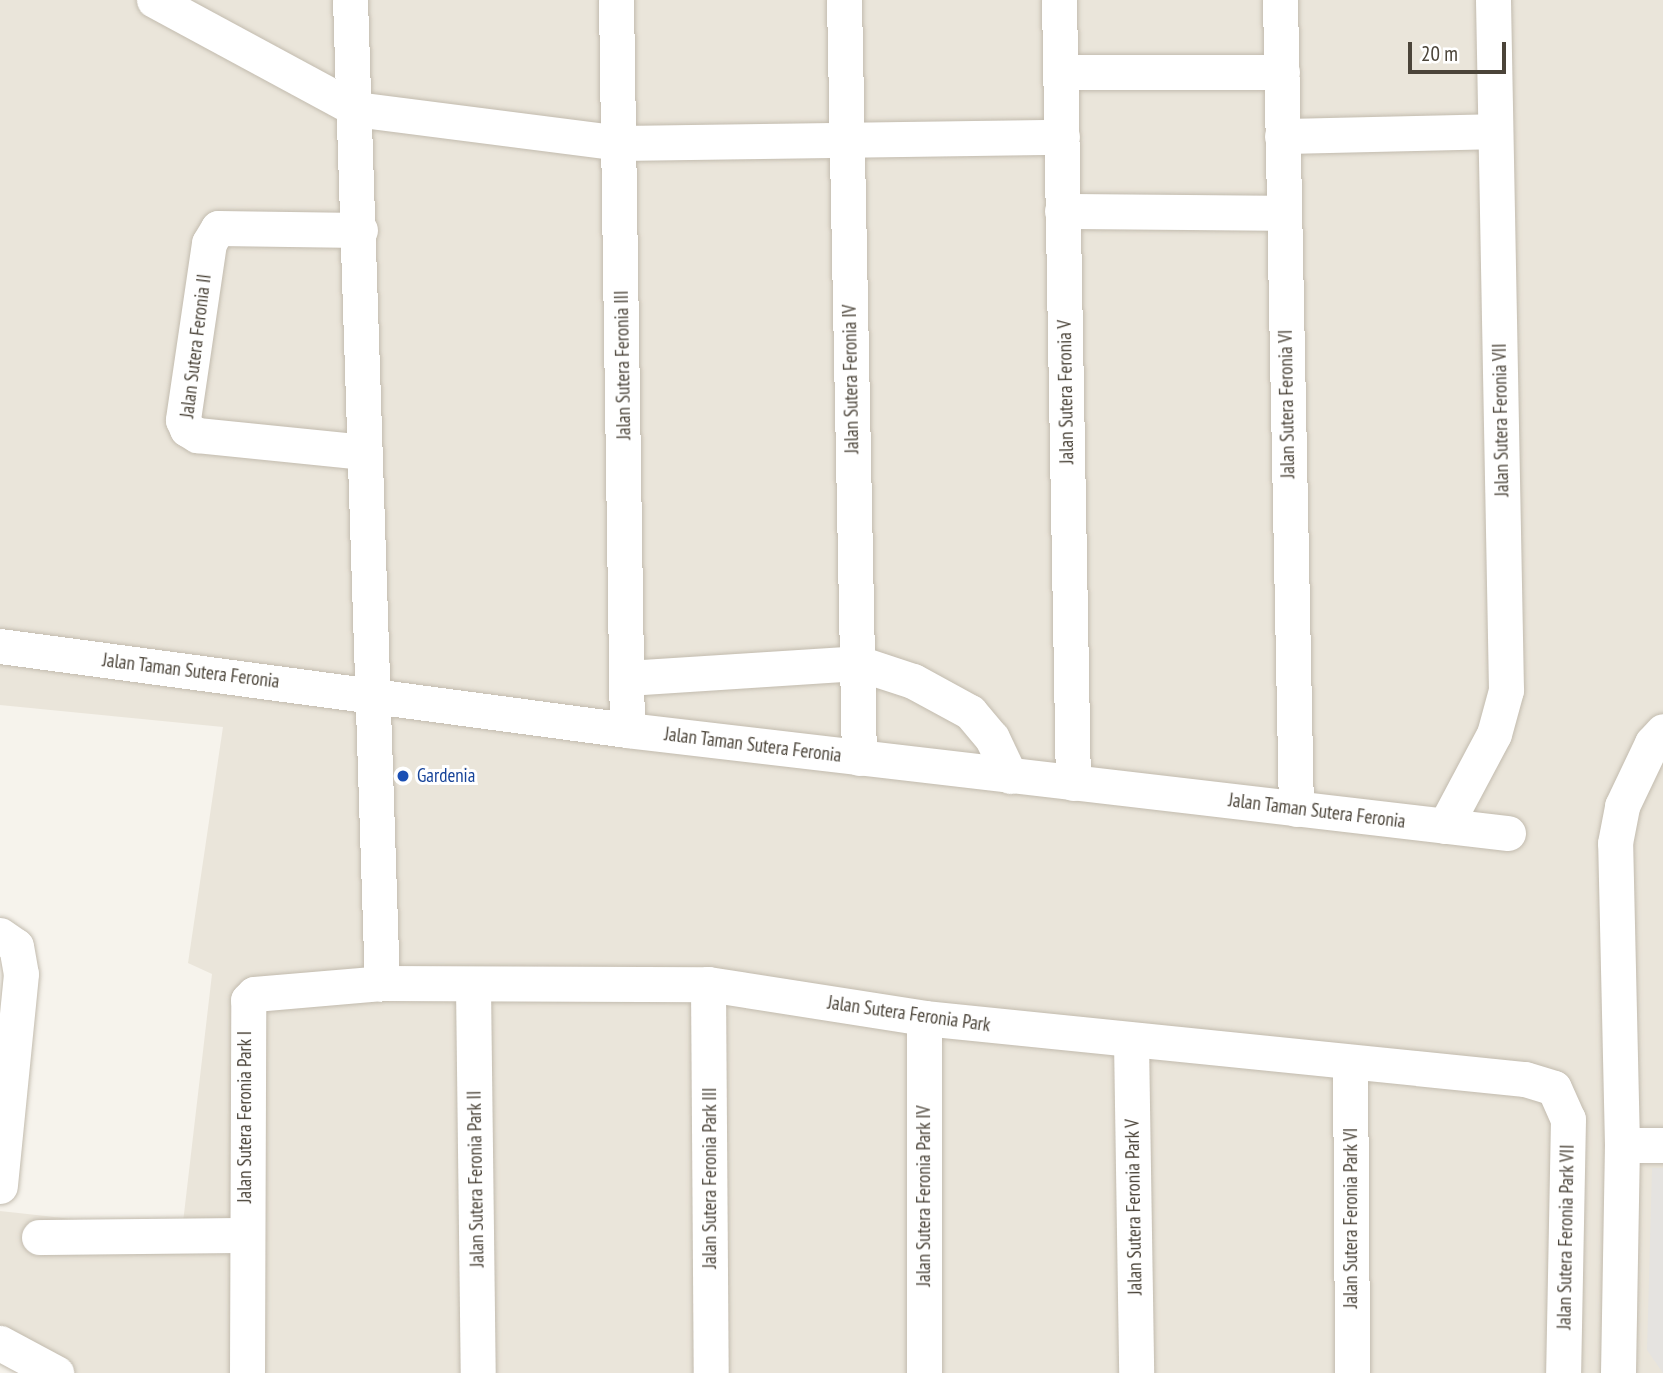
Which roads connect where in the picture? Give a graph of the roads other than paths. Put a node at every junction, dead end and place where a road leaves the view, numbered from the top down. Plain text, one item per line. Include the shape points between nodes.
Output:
1 (154, 0) edge
2 (350, 0) edge
3 (615, 0) edge
4 (844, 0) edge
5 (1059, 0) edge
6 (1280, 0) edge
7 (1493, 0) edge
8 (1060, 72) junction
9 (1282, 72) junction
10 (356, 109) junction
11 (1495, 131) junction
12 (1282, 136) junction
13 (1062, 137) junction
14 (846, 138) junction
15 (620, 144) junction
16 (1062, 211) junction
17 (1283, 213) junction
18 (360, 230) junction
19 (364, 452) junction
20 (0, 646) edge
21 (858, 663) junction
22 (627, 678) junction
23 (375, 694) junction
24 (627, 730) junction
25 (1663, 731) edge
26 (859, 758) junction
27 (1010, 776) junction
28 (1073, 783) junction
29 (1296, 809) junction
30 (1445, 826) junction
31 (1508, 834) dead end
32 (0, 935) edge
33 (382, 983) junction
34 (708, 984) junction
35 (473, 986) junction
36 (247, 1000) joint
37 (924, 1018) junction
38 (1131, 1041) junction
39 (1350, 1064) junction
40 (1563, 1102) joint
41 (1622, 1145) junction
42 (1663, 1145) edge
43 (0, 1186) edge
44 (245, 1235) junction
45 (39, 1237) dead end
46 (0, 1343) edge
47 (1621, 1369) edge
48 (56, 1373) edge
49 (247, 1373) edge
50 (478, 1373) edge
51 (711, 1373) edge
52 (924, 1373) edge
53 (1136, 1373) edge
54 (1352, 1373) edge
55 (1563, 1373) edge

1 - 10 street
2 - 10 street
3 - 15 street, Jalan Sutera Feronia III
4 - 14 street, Jalan Sutera Feronia IV
5 - 8 street, Jalan Sutera Feronia V
6 - 9 street, Jalan Sutera Feronia VI
7 - 11 street, Jalan Sutera Feronia VII
8 - 9 street
8 - 13 street, Jalan Sutera Feronia V
9 - 12 street, Jalan Sutera Feronia VI
10 - 15 street
10 - 18 street
11 - 12 street
11 - 30 street, Jalan Sutera Feronia VII via 1506,690 1494,734
12 - 17 street, Jalan Sutera Feronia VI
13 - 14 street
13 - 16 street, Jalan Sutera Feronia V
14 - 15 street
14 - 21 street, Jalan Sutera Feronia IV
15 - 22 street, Jalan Sutera Feronia III
16 - 17 street
16 - 28 street, Jalan Sutera Feronia V
17 - 29 street, Jalan Sutera Feronia VI
18 - 19 street
18 - 19 street, Jalan Sutera Feronia II via 218,228 209,243 184,420 187,429 197,435
19 - 23 street
20 - 23 street, Jalan Taman Sutera Feronia
21 - 22 street
21 - 26 street, Jalan Sutera Feronia IV
21 - 27 street via 913,681 970,712 992,738
22 - 24 street, Jalan Sutera Feronia III
23 - 24 street, Jalan Taman Sutera Feronia
23 - 33 street
24 - 26 street, Jalan Taman Sutera Feronia
25 - 41 street via 1652,743 1622,806 1615,842
26 - 27 street, Jalan Taman Sutera Feronia
27 - 28 street, Jalan Taman Sutera Feronia
28 - 29 street, Jalan Taman Sutera Feronia
29 - 30 street, Jalan Taman Sutera Feronia
30 - 31 street, Jalan Taman Sutera Feronia
32 - 43 street via 16,946 21,974
33 - 35 street, Jalan Sutera Feronia Park
33 - 36 street, Jalan Sutera Feronia Park via 254,994
34 - 35 street, Jalan Sutera Feronia Park
34 - 37 street, Jalan Sutera Feronia Park
34 - 51 street, Jalan Sutera Feronia Park III
35 - 50 street, Jalan Sutera Feronia Park II
36 - 44 street, Jalan Sutera Feronia Park I
37 - 38 street, Jalan Sutera Feronia Park
37 - 52 street, Jalan Sutera Feronia Park IV
38 - 39 street, Jalan Sutera Feronia Park
38 - 53 street, Jalan Sutera Feronia Park V
39 - 40 street, Jalan Sutera Feronia Park via 1525,1079 1553,1088
39 - 54 street, Jalan Sutera Feronia Park VI
40 - 55 street, Jalan Sutera Feronia Park VII via 1568,1119
41 - 42 street
41 - 47 street
44 - 45 street
44 - 49 street, Jalan Sutera Feronia Park I
46 - 48 street

